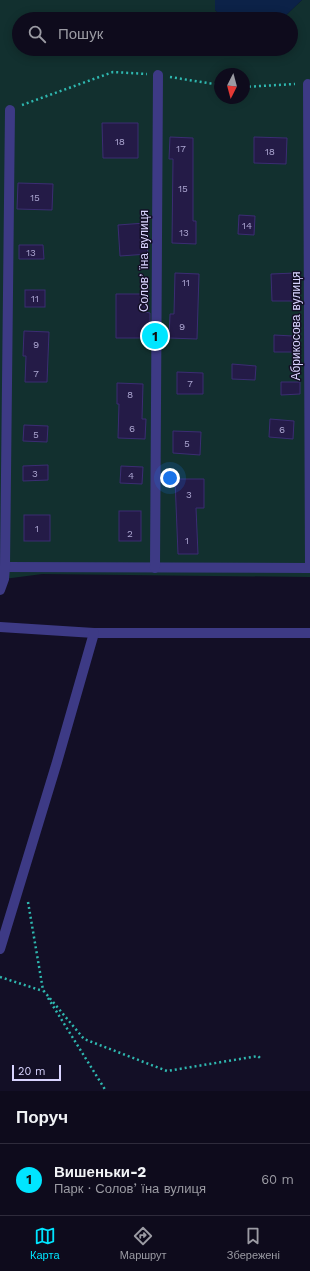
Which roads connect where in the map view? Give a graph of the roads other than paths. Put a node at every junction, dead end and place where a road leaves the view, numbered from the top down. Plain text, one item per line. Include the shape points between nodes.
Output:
1 (158, 75) road end
2 (308, 84) road end
3 (10, 110) road end
4 (5, 567) junction
5 (155, 568) junction
6 (310, 568) edge
7 (0, 590) edge
8 (0, 627) edge
9 (94, 633) junction
10 (310, 633) edge
11 (0, 949) edge

1 - 5 street, Соловʼїна вулиця
2 - 6 street, Абрикосова вулиця
3 - 4 street
4 - 5 street
4 - 7 street
5 - 6 street
8 - 9 street
9 - 10 street
9 - 11 street

